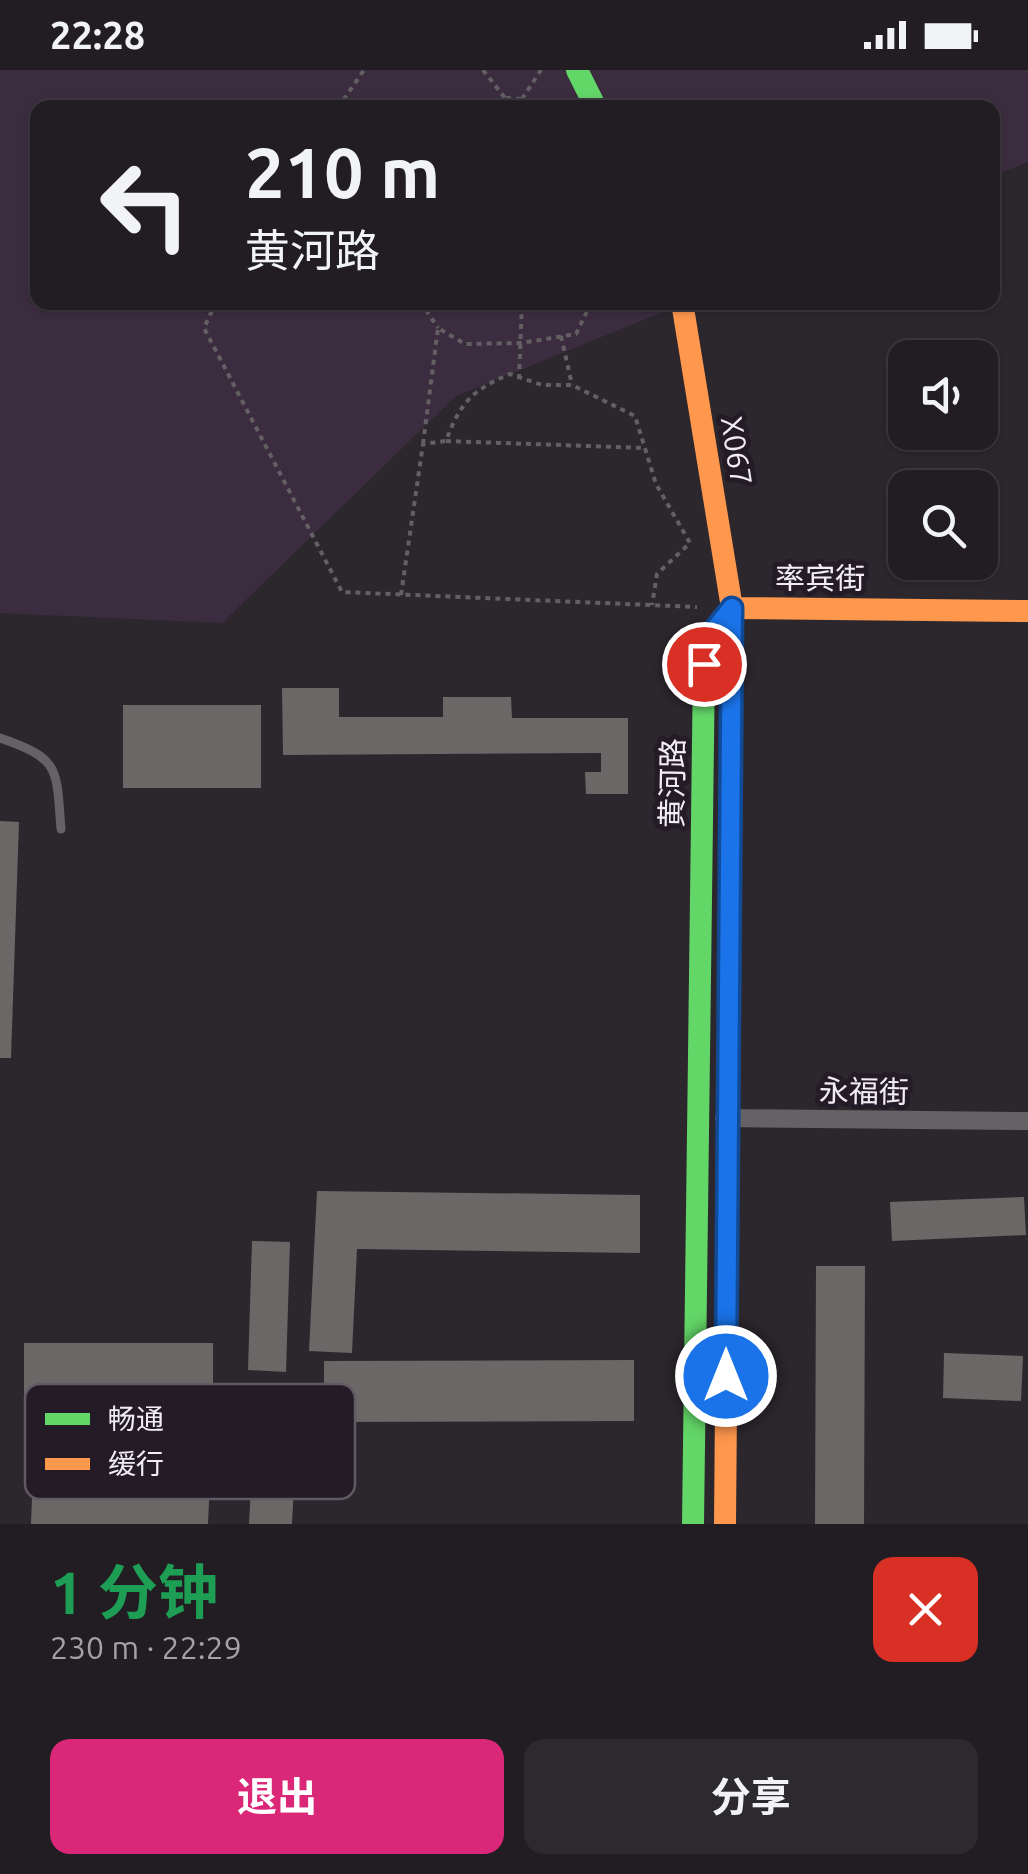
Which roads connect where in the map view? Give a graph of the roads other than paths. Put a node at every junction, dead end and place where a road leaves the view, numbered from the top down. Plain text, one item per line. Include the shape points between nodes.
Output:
1 (577, 70) edge
2 (592, 100) edge
3 (683, 310) edge
4 (732, 608) junction
5 (1028, 611) edge
6 (0, 738) edge
7 (61, 829) dead end
8 (698, 1118) junction
9 (726, 1118) junction
10 (1028, 1121) edge
11 (693, 1524) edge
12 (725, 1524) edge

1 - 2 main road
3 - 4 main road, X067 / X067
4 - 5 main road, 率宾街
4 - 8 main road, 黄河路 via 708,638 704,664
4 - 9 main road, 黄河路
6 - 7 lane via 42,753 57,776
8 - 9 street, 永福街
8 - 11 main road, 黄河路
9 - 10 street, 永福街
9 - 12 main road, 黄河路

